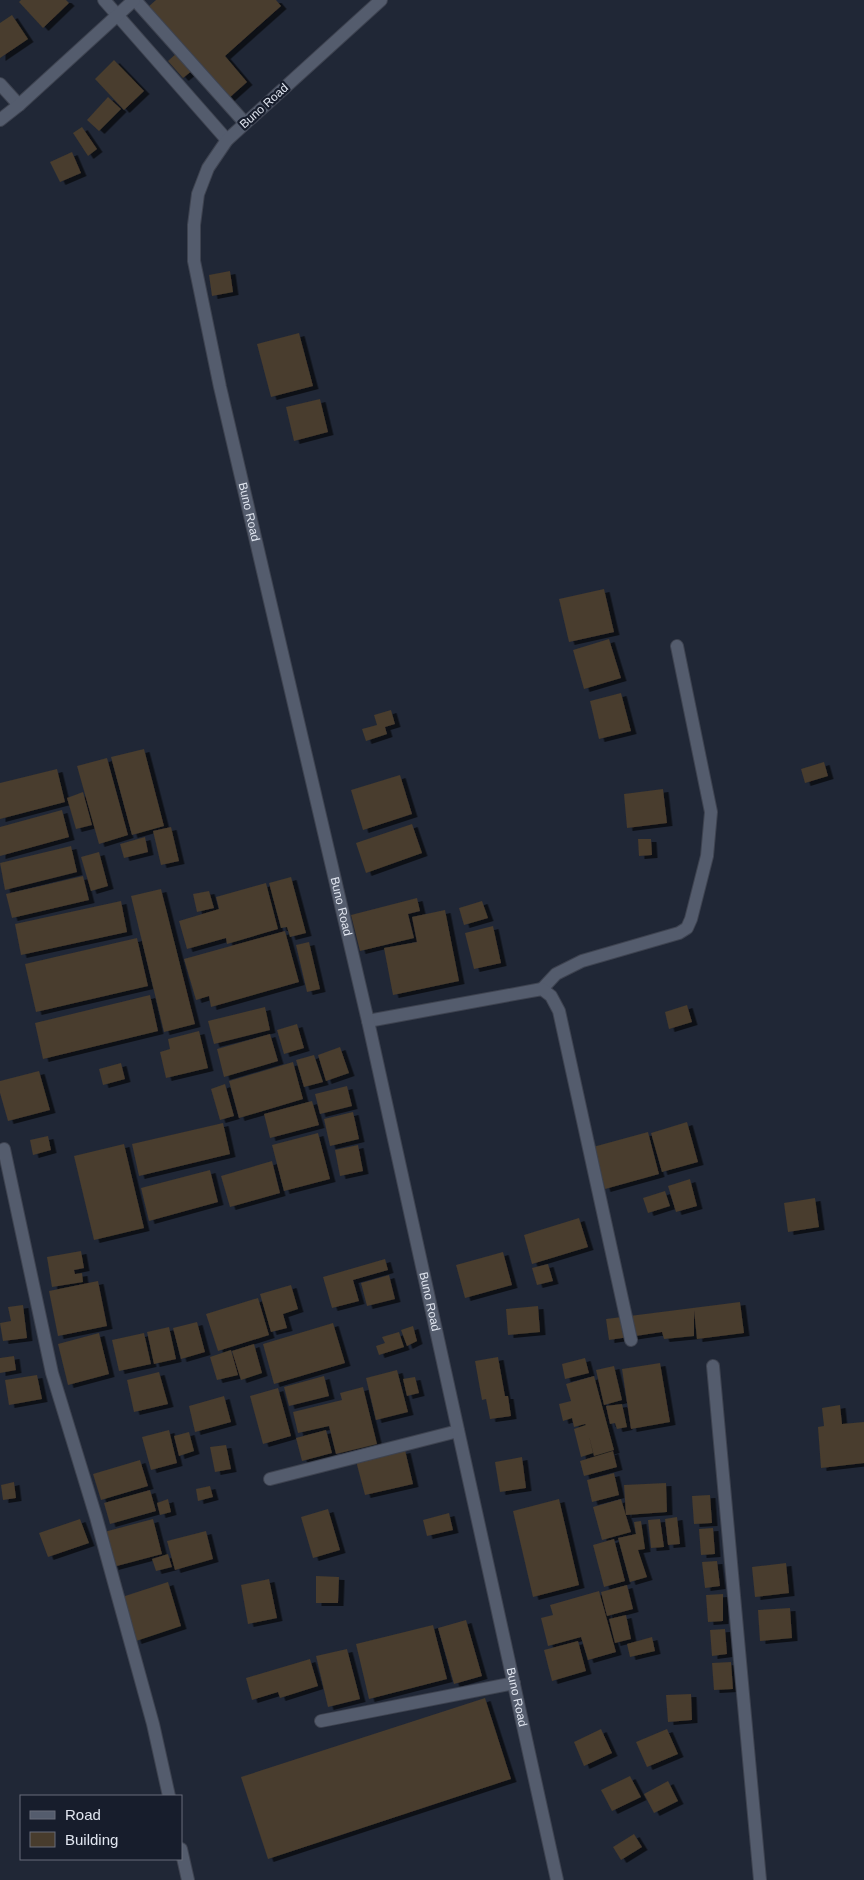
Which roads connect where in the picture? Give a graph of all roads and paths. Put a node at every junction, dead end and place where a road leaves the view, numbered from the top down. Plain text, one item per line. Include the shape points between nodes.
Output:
1 (104, 0) edge
2 (134, 0) edge
3 (381, 0) edge
4 (116, 15) junction
5 (0, 84) edge
6 (19, 106) junction
7 (0, 120) edge
8 (245, 123) junction
9 (226, 140) junction
10 (677, 646) dead end
11 (542, 989) junction
12 (368, 1021) junction
13 (4, 1149) dead end
14 (631, 1340) dead end
15 (713, 1366) dead end
16 (458, 1430) junction
17 (270, 1479) dead end
18 (514, 1683) junction
19 (321, 1721) dead end
20 (169, 1795) edge
21 (182, 1854) edge
22 (188, 1880) edge
23 (557, 1880) edge
24 (760, 1880) edge

1 - 4 street
2 - 4 street
2 - 8 street
3 - 8 street, Buno Road
4 - 6 street
4 - 9 street
5 - 6 street
6 - 7 street
8 - 9 street, Buno Road
9 - 12 street, Buno Road via 208,168 198,194 194,261 222,397
10 - 11 street via 711,812 707,856 691,919 687,928 679,933 582,962 556,974
11 - 12 street
11 - 14 street via 551,996 559,1011
12 - 16 street, Buno Road
13 - 20 street via 52,1373 101,1536 153,1724
15 - 24 street
16 - 17 street
16 - 18 street, Buno Road
18 - 19 street
18 - 23 street, Buno Road
21 - 22 street

